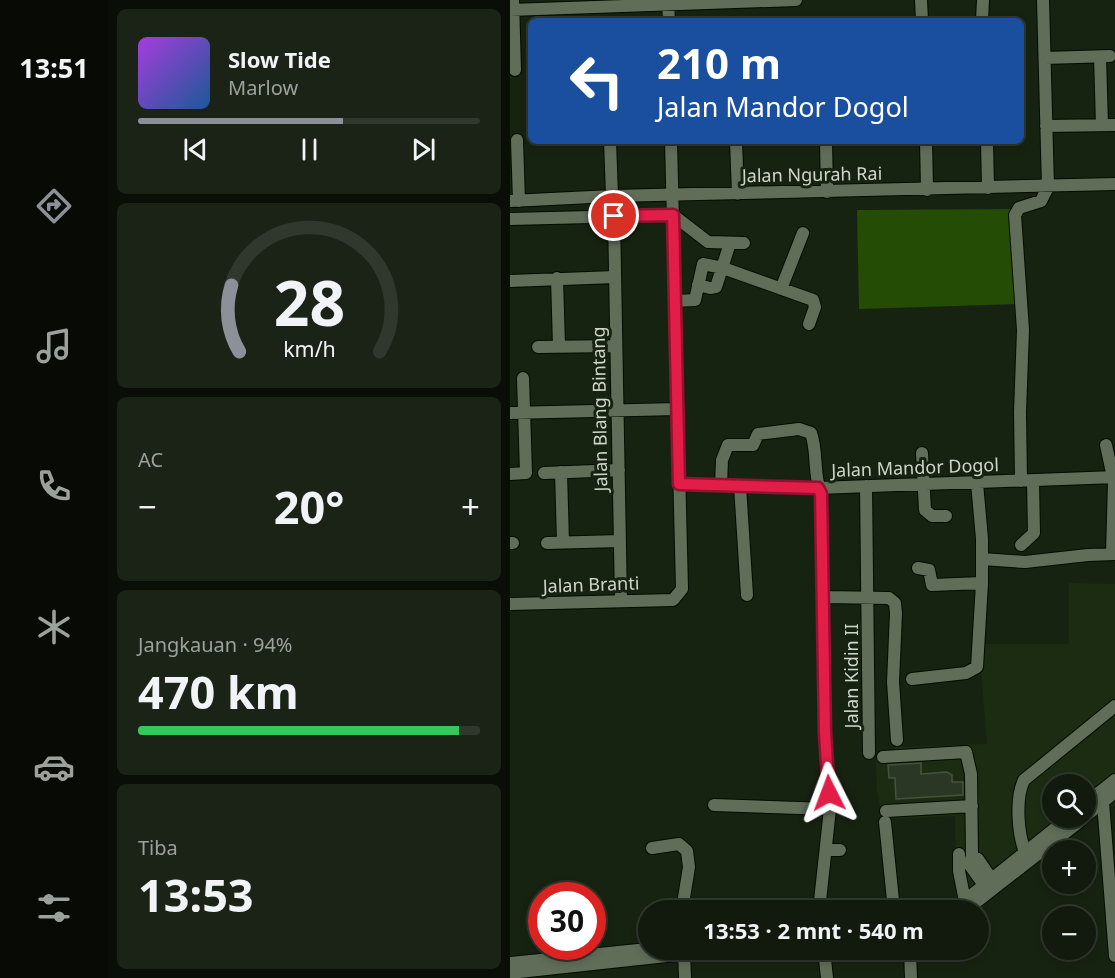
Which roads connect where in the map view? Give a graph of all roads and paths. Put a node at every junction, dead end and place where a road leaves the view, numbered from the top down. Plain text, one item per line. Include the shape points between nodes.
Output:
1 (796, 0) edge
2 (921, 0) edge
3 (983, 0) edge
4 (1042, 0) edge
5 (732, 1) edge
6 (668, 2) edge
7 (607, 3) edge
8 (512, 6) edge
9 (669, 18) edge
10 (922, 18) edge
11 (982, 18) edge
12 (1045, 58) junction
13 (515, 70) dead end
14 (1102, 125) junction
15 (1115, 125) edge
16 (1046, 126) junction
17 (517, 140) dead end
18 (610, 144) edge
19 (671, 144) edge
20 (736, 144) edge
21 (826, 144) edge
22 (926, 144) edge
23 (987, 144) edge
24 (1047, 183) junction
25 (1115, 184) edge
26 (988, 188) junction
27 (927, 190) junction
28 (827, 192) junction
29 (738, 194) junction
30 (672, 195) junction
31 (612, 196) junction
32 (514, 201) edge
33 (673, 215) junction
34 (614, 216) junction
35 (510, 219) edge
36 (803, 233) dead end
37 (708, 242) junction
38 (730, 243) junction
39 (744, 243) dead end
40 (703, 264) junction
41 (723, 268) junction
42 (615, 277) junction
43 (557, 278) junction
44 (510, 281) edge
45 (698, 285) junction
46 (781, 289) junction
47 (675, 301) junction
48 (809, 324) dead end
49 (559, 346) junction
50 (616, 346) junction
51 (538, 347) dead end
52 (523, 378) dead end
53 (677, 409) junction
54 (617, 410) junction
55 (524, 412) junction
56 (510, 413) edge
57 (1106, 445) dead end
58 (922, 453) dead end
59 (619, 470) junction
60 (561, 472) junction
61 (544, 473) dead end
62 (510, 474) edge
63 (1114, 477) edge
64 (1027, 481) junction
65 (976, 483) junction
66 (679, 484) junction
67 (721, 485) junction
68 (923, 485) junction
69 (740, 486) junction
70 (866, 486) junction
71 (818, 488) junction
72 (946, 516) dead end
73 (620, 541) junction
74 (563, 542) junction
75 (547, 543) dead end
76 (1021, 545) dead end
77 (1114, 554) edge
78 (982, 559) junction
79 (918, 568) dead end
80 (982, 582) junction
81 (747, 595) dead end
82 (823, 597) junction
83 (868, 598) junction
84 (621, 601) junction
85 (510, 604) edge
86 (912, 679) dead end
87 (1115, 706) edge
88 (897, 740) dead end
89 (869, 753) dead end
90 (883, 756) dead end
91 (1110, 796) edge
92 (714, 805) dead end
93 (972, 806) junction
94 (1096, 808) edge
95 (830, 809) junction
96 (1055, 828) edge
97 (1070, 828) edge
98 (652, 848) dead end
99 (826, 850) junction
100 (840, 850) dead end
101 (1025, 852) junction
102 (965, 855) junction
103 (990, 886) junction
104 (684, 900) edge
105 (820, 900) edge
106 (893, 900) edge
107 (964, 900) edge
108 (972, 900) edge
109 (638, 949) edge
110 (1115, 954) edge
111 (638, 958) edge
112 (684, 960) edge
113 (825, 960) edge
114 (910, 960) edge
115 (510, 963) edge
116 (519, 974) edge
117 (684, 978) edge
118 (826, 978) edge
119 (911, 978) edge

1 - 5 street
2 - 10 street
3 - 11 street
4 - 12 street
5 - 6 street
6 - 7 street
6 - 9 street
7 - 8 street
8 - 13 street
12 - 14 street via 1105,56
12 - 16 street
14 - 15 street
14 - 16 street
16 - 24 street
17 - 32 street
18 - 31 street
19 - 30 street
20 - 29 street
21 - 28 street
22 - 27 street
23 - 26 street
24 - 25 street, Jalan Ngurah Rai
24 - 26 street, Jalan Ngurah Rai
24 - 64 street via 1041,201 1019,208 1015,214
26 - 27 street, Jalan Ngurah Rai
27 - 28 street, Jalan Ngurah Rai
28 - 29 street, Jalan Ngurah Rai
29 - 30 street, Jalan Ngurah Rai
30 - 31 street, Jalan Ngurah Rai
30 - 33 street
31 - 32 street, Jalan Ngurah Rai
33 - 34 street
33 - 37 street
33 - 47 street
34 - 35 street
34 - 42 street, Jalan Blang Bintang
36 - 46 street
37 - 38 street
37 - 40 street
38 - 39 street
38 - 41 street
40 - 41 street
40 - 45 street
41 - 45 street via 716,287
41 - 46 street
42 - 43 street
42 - 50 street, Jalan Blang Bintang
43 - 44 street
43 - 49 street
45 - 47 street via 695,300
46 - 48 street via 813,300 815,307
47 - 53 street
49 - 50 street
49 - 51 street
50 - 54 street, Jalan Blang Bintang
52 - 55 street
53 - 54 street
53 - 66 street
54 - 55 street
54 - 59 street, Jalan Blang Bintang
55 - 56 street
55 - 62 street via 526,473
57 - 63 street
58 - 68 street
59 - 60 street
59 - 73 street, Jalan Blang Bintang
60 - 61 street
60 - 74 street
63 - 64 street, Jalan Mandor Dogol
63 - 77 street
64 - 65 street, Jalan Mandor Dogol
64 - 76 street via 1034,533
65 - 68 street, Jalan Mandor Dogol
65 - 78 street
66 - 67 street, Jalan Mandor Dogol
66 - 84 street, Jalan Branti via 681,589 673,600
67 - 69 street, Jalan Mandor Dogol
67 - 71 street via 722,460 728,445 753,445 758,434 799,429 811,433
68 - 70 street, Jalan Mandor Dogol
68 - 72 street via 925,510 932,516
69 - 71 street, Jalan Mandor Dogol
69 - 81 street
70 - 71 street, Jalan Mandor Dogol
70 - 83 street, Jalan Kidin II
71 - 82 street
73 - 74 street
73 - 84 street, Jalan Blang Bintang
74 - 75 street
77 - 78 street via 1025,562
78 - 80 street
79 - 80 street via 929,570 932,585
80 - 86 street via 977,667 966,673
82 - 83 street
82 - 95 street
83 - 88 street via 890,598 895,603 893,682
83 - 89 street, Jalan Kidin II
84 - 85 street, Jalan Branti
87 - 101 street via 1024,780 1019,791
90 - 93 street via 966,753
91 - 94 street
91 - 110 street
92 - 95 street
93 - 102 street
93 - 106 street via 886,817
95 - 99 street
96 - 101 street
97 - 103 street
98 - 104 street via 679,843 687,851 689,867
99 - 100 street
99 - 105 street
101 - 103 street
102 - 103 street
102 - 107 street via 959,871
103 - 108 street
109 - 115 street
111 - 116 street
112 - 117 street
113 - 118 street
114 - 119 street

